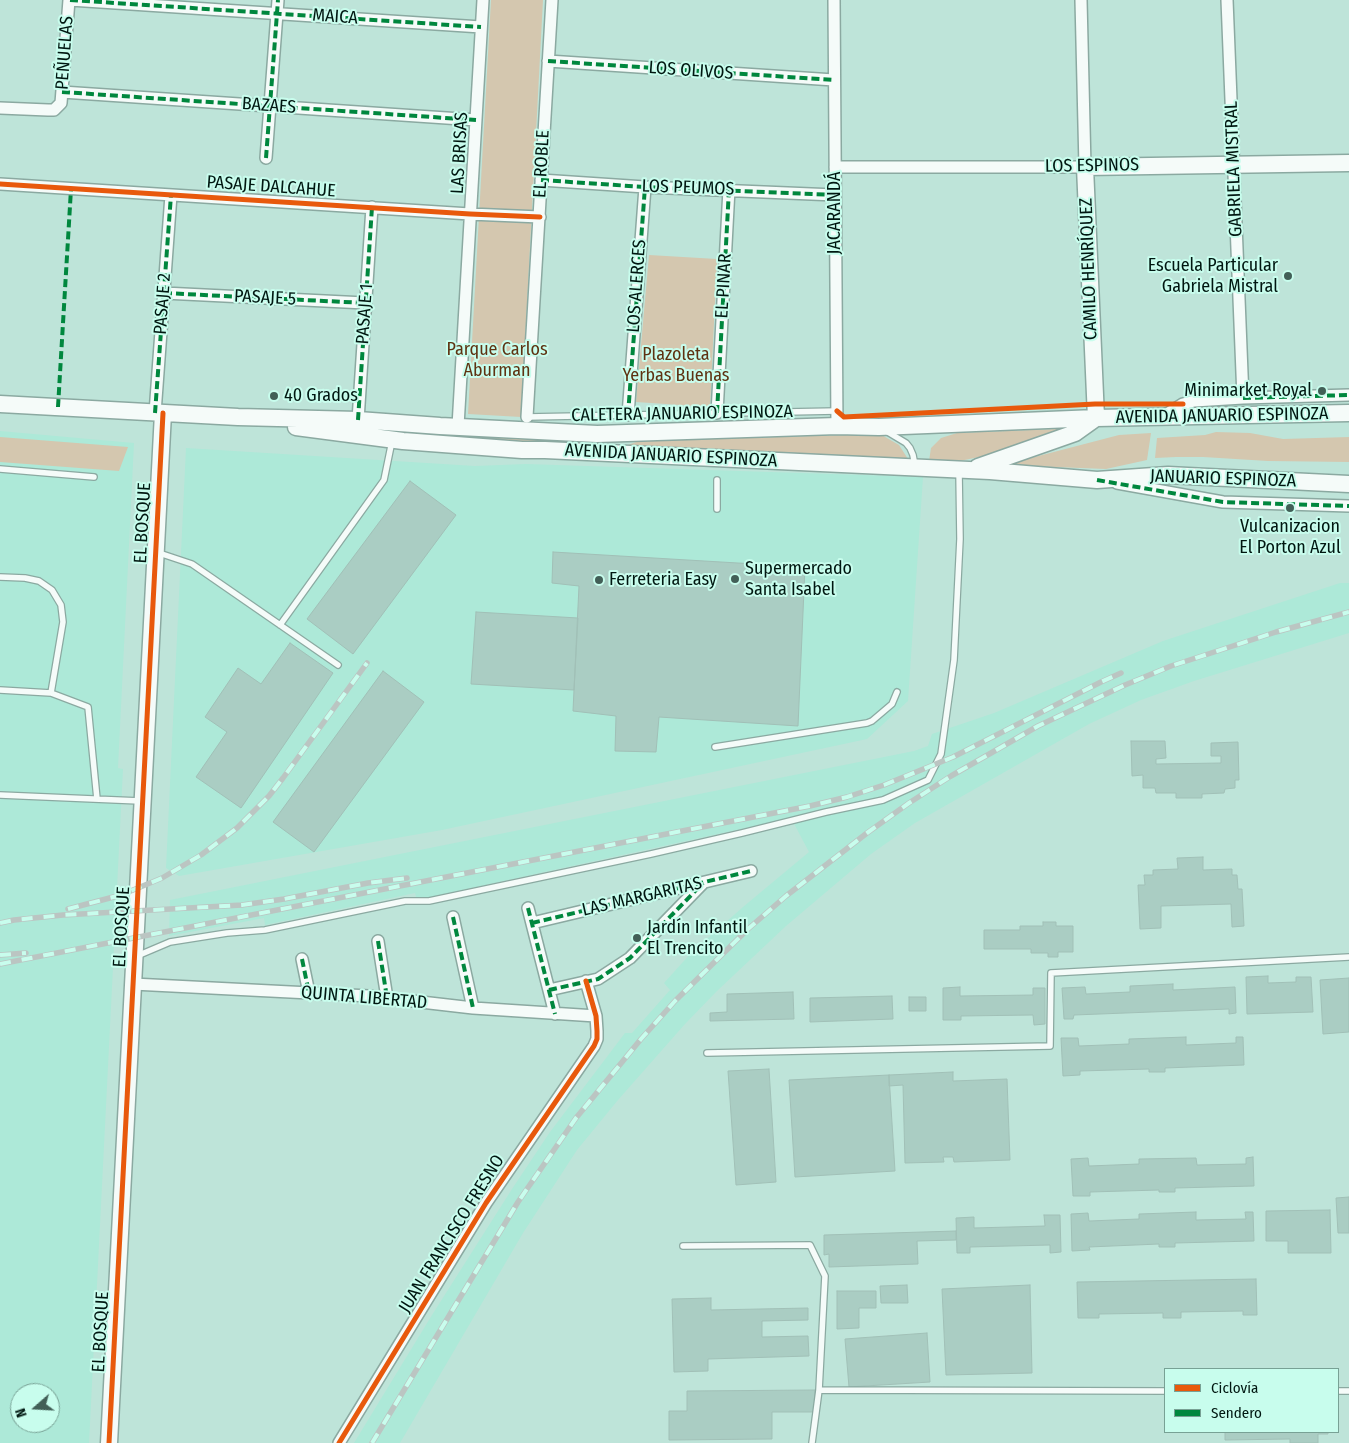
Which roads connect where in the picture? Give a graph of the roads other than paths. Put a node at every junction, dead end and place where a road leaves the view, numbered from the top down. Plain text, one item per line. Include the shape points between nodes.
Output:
1 (69, 0) edge
2 (278, 0) edge
3 (483, 0) edge
4 (552, 0) edge
5 (834, 0) edge
6 (1081, 0) edge
7 (1228, 0) edge
8 (277, 14) junction
9 (481, 27) junction
10 (548, 62) junction
11 (834, 80) junction
12 (62, 92) junction
13 (270, 106) junction
14 (0, 108) edge
15 (476, 120) junction
16 (266, 158) dead end
17 (1349, 163) edge
18 (1234, 164) junction
19 (835, 167) junction
20 (1085, 167) junction
21 (541, 180) junction
22 (0, 184) edge
23 (645, 187) junction
24 (728, 189) junction
25 (171, 195) junction
26 (835, 195) junction
27 (372, 208) junction
28 (470, 214) junction
29 (540, 217) junction
30 (164, 294) junction
31 (366, 303) junction
32 (1349, 395) edge
33 (1243, 398) junction
34 (0, 404) edge
35 (159, 413) junction
36 (1349, 413) edge
37 (717, 414) junction
38 (628, 415) junction
39 (238, 417) junction
40 (527, 417) joint
41 (1162, 417) junction
42 (1096, 418) junction
43 (837, 419) junction
44 (358, 420) junction
45 (458, 426) junction
46 (879, 427) junction
47 (392, 440) junction
48 (915, 468) junction
49 (0, 469) edge
50 (964, 470) junction
51 (94, 477) dead end
52 (717, 480) dead end
53 (1097, 480) junction
54 (1349, 484) edge
55 (1349, 506) edge
56 (717, 509) dead end
57 (156, 552) junction
58 (0, 577) edge
59 (280, 625) junction
60 (338, 665) dead end
61 (0, 690) edge
62 (897, 692) dead end
63 (51, 693) junction
64 (715, 747) dead end
65 (0, 795) edge
66 (97, 799) junction
67 (143, 801) junction
68 (752, 872) dead end
69 (703, 883) junction
70 (528, 908) dead end
71 (453, 917) dead end
72 (532, 923) junction
73 (378, 941) dead end
74 (135, 956) junction
75 (1349, 957) edge
76 (302, 959) dead end
77 (586, 981) junction
78 (133, 984) junction
79 (549, 990) junction
80 (309, 993) junction
81 (387, 998) junction
82 (472, 1008) junction
83 (555, 1014) junction
84 (596, 1016) junction
85 (707, 1053) dead end
86 (683, 1246) dead end
87 (819, 1390) junction
88 (1164, 1391) edge
89 (110, 1443) edge
90 (340, 1443) edge
91 (812, 1443) edge

1 - 8 street, MAICA
1 - 12 street, PEÑUELAS
2 - 8 street
3 - 9 street, LAS BRISAS
4 - 10 street, EL ROBLE
5 - 11 street, JACARANDÁ
6 - 20 street, CAMILO HENRÍQUEZ
7 - 18 street, GABRIELA MISTRAL
8 - 9 street, MAICA
8 - 13 street
9 - 15 street, LAS BRISAS
10 - 11 street, LOS OLIVOS
10 - 21 street, EL ROBLE
11 - 19 street, JACARANDÁ
12 - 13 street, BAZAES
12 - 14 street, PEÑUELAS via 61,103 54,110
13 - 15 street, BAZAES
13 - 16 street
15 - 28 street, LAS BRISAS
17 - 18 main road, LOS ESPINOS
18 - 20 main road, LOS ESPINOS
18 - 33 street, GABRIELA MISTRAL
19 - 20 street, LOS ESPINOS
19 - 26 street, JACARANDÁ
20 - 42 main road, CAMILO HENRÍQUEZ
21 - 23 street, LOS PEUMOS
21 - 29 street, EL ROBLE
22 - 25 street, PASAJE DALCAHUE
23 - 24 street, LOS PEUMOS
23 - 38 street, LOS ALERCES
24 - 26 street, LOS PEUMOS
24 - 37 street, EL PINAR
25 - 27 street, PASAJE DALCAHUE
25 - 30 street, PASAJE 2
26 - 43 street, JACARANDÁ
27 - 28 street, PASAJE DALCAHUE
27 - 31 street, PASAJE 1
28 - 29 street, PASAJE DALCAHUE
28 - 45 street, LAS BRISAS
29 - 40 street, EL ROBLE
30 - 31 street, PASAJE 5
30 - 35 street, PASAJE 2
31 - 44 street, PASAJE 1
32 - 33 street
33 - 41 street via 1194,401
34 - 35 main road, AVENIDA JANUARIO ESPINOZA
35 - 39 main road, AVENIDA JANUARIO ESPINOZA
35 - 57 main road, EL BOSQUE
36 - 41 main road, AVENIDA JANUARIO ESPINOZA
37 - 38 lane, CALETERA JANUARIO ESPINOZA
37 - 43 lane, CALETERA JANUARIO ESPINOZA
38 - 40 lane, CALETERA JANUARIO ESPINOZA
39 - 44 main road, AVENIDA JANUARIO ESPINOZA
39 - 47 main road, AVENIDA JANUARIO ESPINOZA
41 - 42 main road, AVENIDA JANUARIO ESPINOZA
42 - 46 main road, AVENIDA JANUARIO ESPINOZA
42 - 50 main road, AVENIDA JANUARIO ESPINOZA via 1075,433
43 - 45 main road, AVENIDA JANUARIO ESPINOZA via 562,436
43 - 46 main road, AVENIDA JANUARIO ESPINOZA
44 - 45 main road, AVENIDA JANUARIO ESPINOZA
46 - 48 lane via 910,448
47 - 48 main road, AVENIDA JANUARIO ESPINOZA
47 - 59 lane via 384,480
48 - 50 main road, AVENIDA JANUARIO ESPINOZA
49 - 51 lane
50 - 53 main road, JANUARIO ESPINOZA
50 - 74 lane via 954,660 941,754 928,780 883,800 660,852 428,901 405,901 265,930 170,942
52 - 56 lane
53 - 54 main road, JANUARIO ESPINOZA via 1168,475
53 - 55 street, JANUARIO ESPINOZA via 1223,502
57 - 59 lane via 192,564
57 - 67 main road, EL BOSQUE
58 - 63 lane via 39,582 52,590 61,605 64,622
59 - 60 lane
61 - 63 lane
62 - 64 lane via 892,704 867,723
63 - 66 lane via 88,707
65 - 66 lane
66 - 67 lane
67 - 74 main road, EL BOSQUE
68 - 69 street, LAS MARGARITAS
69 - 72 street, LAS MARGARITAS
69 - 77 street via 630,958 598,979
70 - 72 street
71 - 82 street
72 - 79 street
73 - 81 street
74 - 78 main road, EL BOSQUE
75 - 85 lane via 1051,973 1050,1046
76 - 80 street
77 - 79 street
77 - 84 street, JUAN FRANCISCO FRESNO
78 - 80 street, QUINTA LIBERTAD
78 - 89 main road, EL BOSQUE
79 - 83 street
80 - 81 street, QUINTA LIBERTAD
81 - 82 street, QUINTA LIBERTAD
82 - 83 street, QUINTA LIBERTAD
83 - 84 street, QUINTA LIBERTAD
84 - 90 street, JUAN FRANCISCO FRESNO via 598,1031 594,1046 482,1210
86 - 87 lane via 810,1245 825,1276
87 - 88 lane
87 - 91 lane

